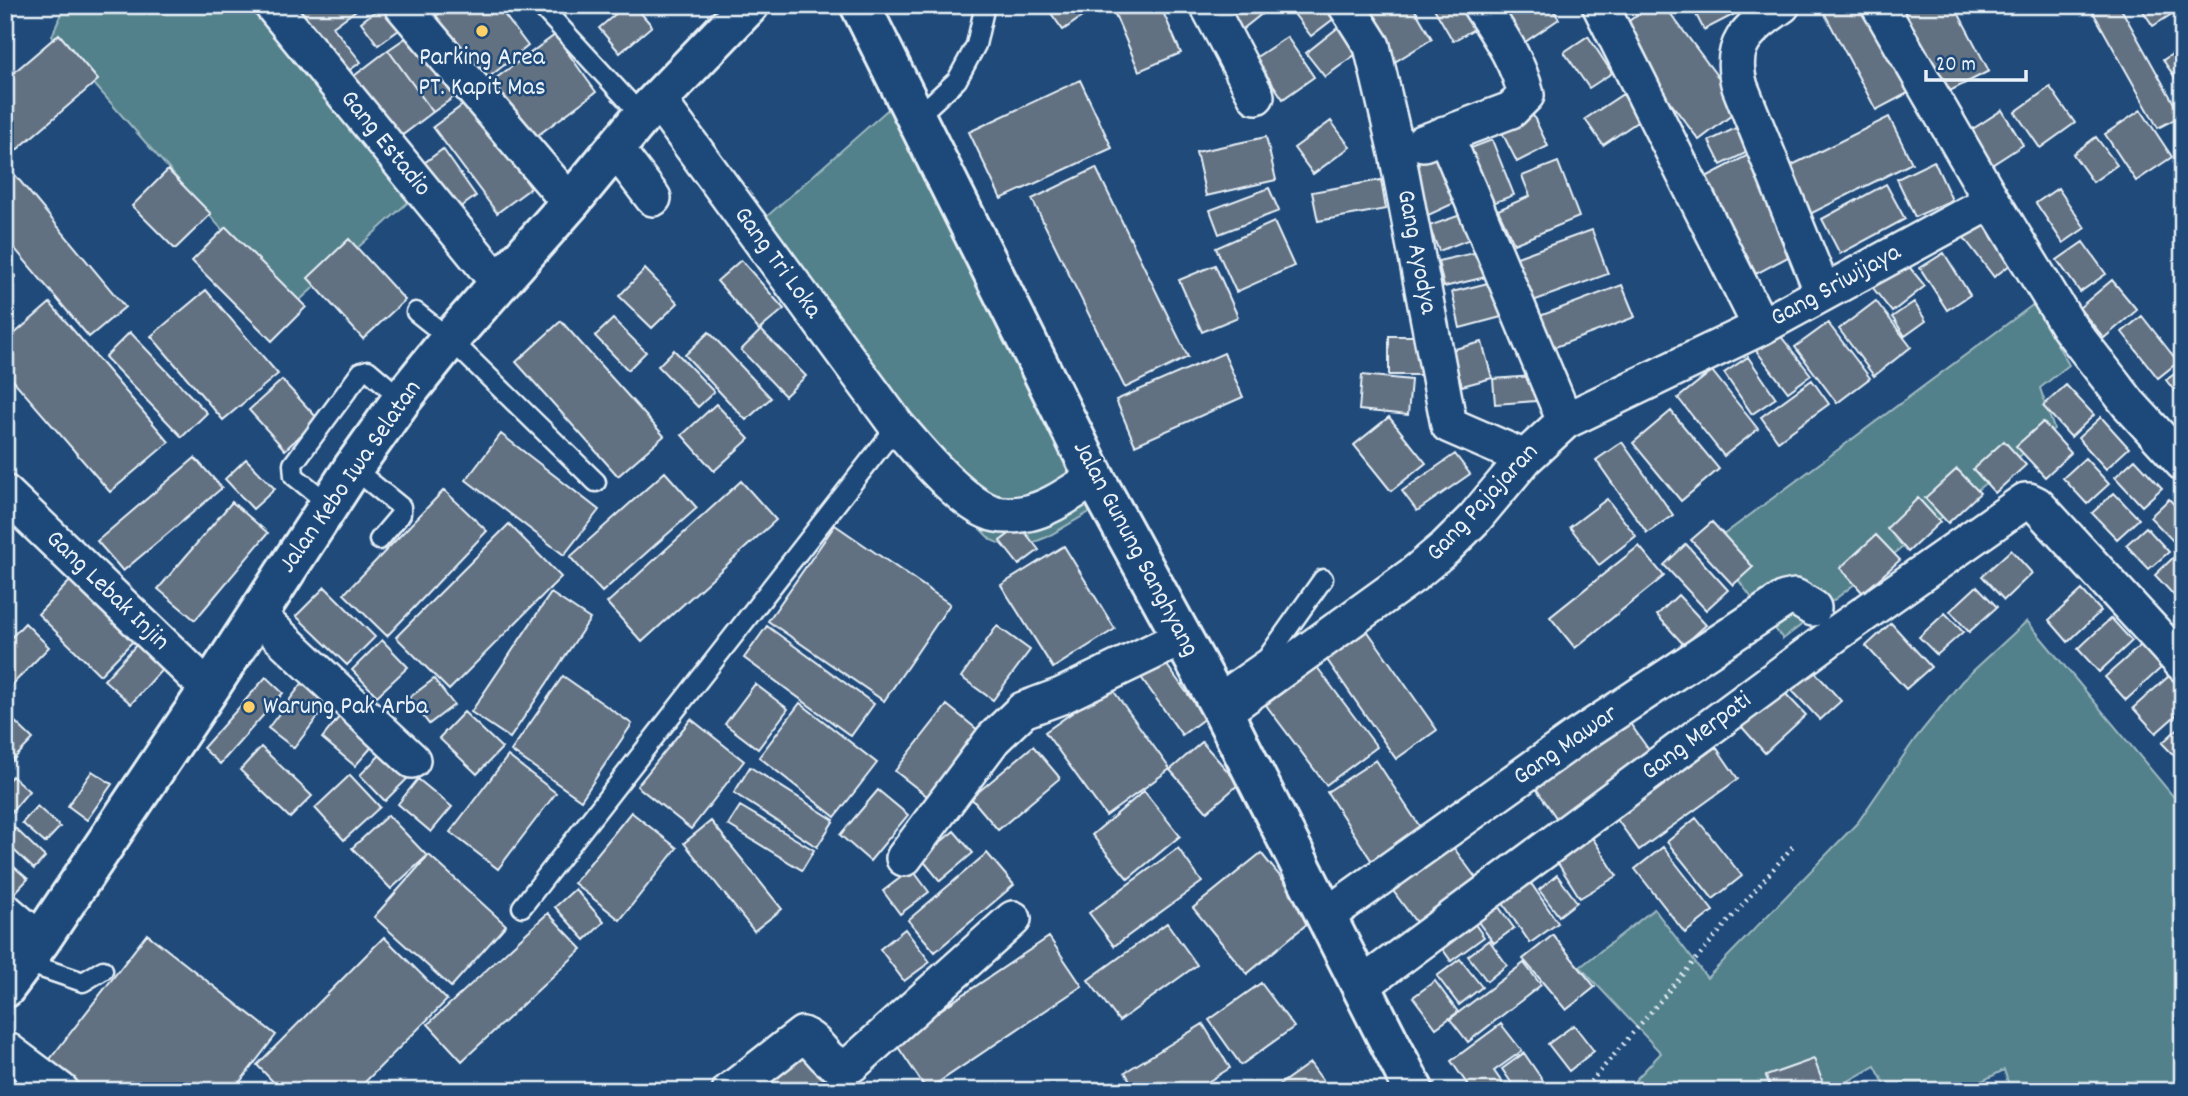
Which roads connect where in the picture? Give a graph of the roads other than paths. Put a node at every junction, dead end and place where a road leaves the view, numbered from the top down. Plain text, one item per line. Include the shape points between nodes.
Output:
1 (272, 5) edge
2 (402, 5) edge
3 (540, 5) edge
4 (860, 5) edge
5 (985, 5) edge
6 (1208, 5) edge
7 (1346, 5) edge
8 (1480, 5) edge
9 (1600, 5) edge
10 (1782, 5) edge
11 (1879, 5) edge
12 (734, 10) edge
13 (1256, 96) dead end
14 (650, 108) junction
15 (917, 117) junction
16 (1445, 134) junction
17 (615, 148) junction
18 (1397, 153) junction
19 (653, 198) dead end
20 (1992, 201) junction
21 (570, 203) junction
22 (498, 282) junction
23 (1823, 293) junction
24 (416, 312) dead end
25 (1761, 327) junction
26 (450, 339) junction
27 (402, 399) junction
28 (1565, 421) junction
29 (897, 426) junction
30 (1525, 458) junction
31 (2183, 463) edge
32 (353, 468) junction
33 (1094, 478) junction
34 (596, 482) dead end
35 (5, 493) edge
36 (329, 504) junction
37 (379, 540) dead end
38 (1323, 579) dead end
39 (1813, 608) dead end
40 (257, 615) junction
41 (1183, 637) junction
42 (2183, 664) edge
43 (209, 688) junction
44 (1219, 704) junction
45 (412, 761) dead end
46 (904, 858) dead end
47 (522, 907) dead end
48 (5, 911) edge
49 (1326, 916) junction
50 (1013, 919) dead end
51 (23, 964) edge
52 (103, 970) dead end
53 (1361, 986) junction
54 (5, 1048) edge
55 (61, 1091) edge
56 (730, 1091) edge
57 (1413, 1091) edge

1 - 22 street, Gang Estadio
2 - 21 street
3 - 14 lane
4 - 15 main road, Jalan Gunung Sanghyang
5 - 15 lane via 976,46 957,80
6 - 13 street
7 - 18 street, Gang Ayodya via 1372,46
8 - 16 street via 1510,52 1526,94 1511,110
9 - 25 street, Gang Sriwijaya
10 - 23 street via 1746,36 1735,58 1735,71
11 - 20 street
12 - 14 main road, Jalan Kebo Iwa Selatan
14 - 17 main road, Jalan Kebo Iwa Selatan
14 - 29 street, Gang Tri Loka
15 - 33 main road, Jalan Gunung Sanghyang
16 - 18 street
16 - 28 street
17 - 19 street
17 - 21 main road, Jalan Kebo Iwa Selatan
18 - 30 street, Gang Ayodya via 1449,425
20 - 23 street, Gang Sriwijaya
20 - 31 street via 2069,327 2127,403
21 - 22 main road, Jalan Kebo Iwa Selatan
22 - 26 main road, Jalan Kebo Iwa Selatan
23 - 25 street, Gang Sriwijaya
24 - 26 lane
25 - 28 street, Gang Pajajaran
26 - 27 main road, Jalan Kebo Iwa Selatan
26 - 34 lane
27 - 32 main road, Jalan Kebo Iwa Selatan
27 - 36 lane via 368,370 361,372 293,464 294,475
28 - 30 street, Gang Pajajaran
29 - 33 street, Gang Tri Loka via 973,504 994,514 1030,513
29 - 47 lane
30 - 44 street, Gang Pajajaran via 1474,519 1413,575
32 - 36 main road, Jalan Kebo Iwa Selatan
32 - 37 lane via 401,507 401,514
33 - 41 main road, Jalan Gunung Sanghyang
35 - 43 street, Gang Lebak Injin
36 - 40 main road, Jalan Kebo Iwa Selatan
38 - 44 lane via 1267,659
39 - 49 street, Gang Mawar via 1795,597 1786,599 1577,737
40 - 43 main road, Jalan Kebo Iwa Selatan
40 - 45 street
41 - 44 main road, Jalan Gunung Sanghyang
41 - 46 street via 1023,710 993,739
42 - 53 street, Gang Merpati via 2037,505 2029,501 2020,504 1837,633
43 - 51 main road, Jalan Kebo Iwa Selatan
44 - 49 main road, Jalan Gunung Sanghyang
48 - 51 street
49 - 53 main road, Jalan Gunung Sanghyang
50 - 56 street via 858,1061 841,1066 832,1063 802,1035
51 - 52 lane via 83,982
53 - 57 main road, Jalan Gunung Sanghyang
54 - 55 street

